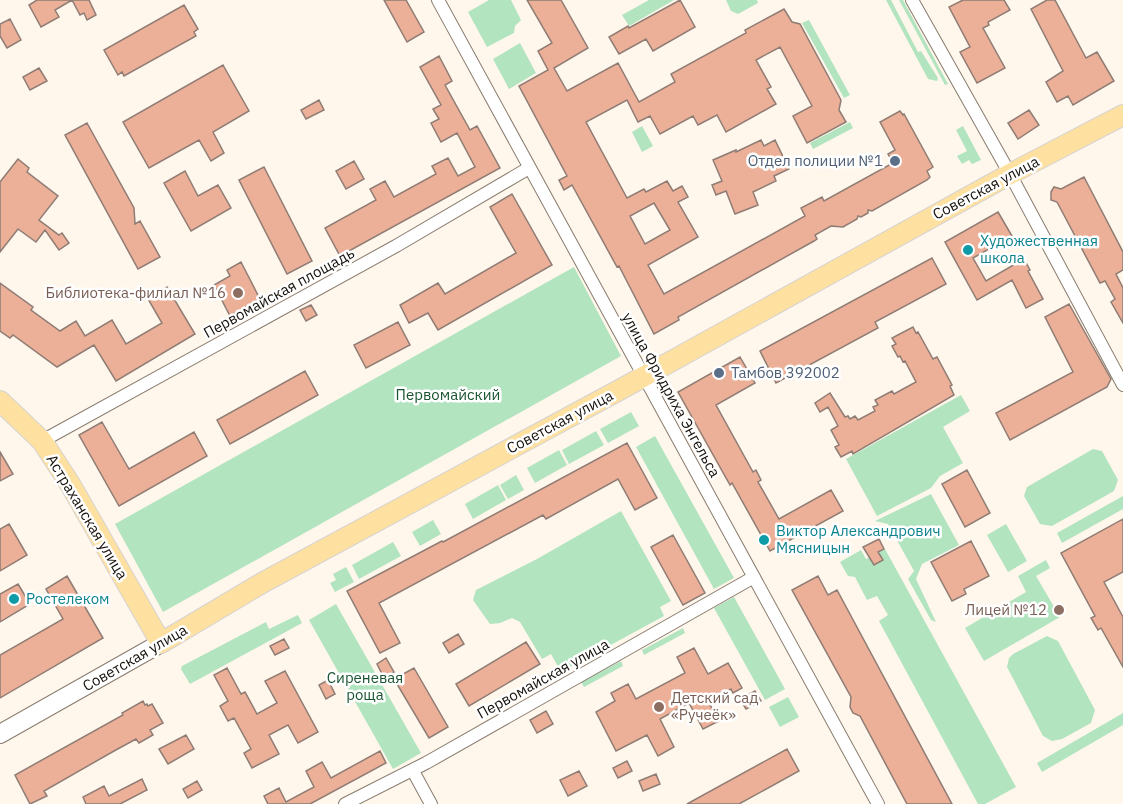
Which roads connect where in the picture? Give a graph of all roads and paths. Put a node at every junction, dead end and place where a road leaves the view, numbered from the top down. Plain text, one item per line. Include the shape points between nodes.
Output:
1 (438, 0) edge
2 (912, 0) edge
3 (1123, 115) edge
4 (529, 168) junction
5 (1010, 174) junction
6 (644, 377) junction
7 (1123, 385) edge
8 (0, 401) edge
9 (42, 441) junction
10 (754, 578) junction
11 (161, 643) junction
12 (0, 734) edge
13 (413, 771) junction
14 (345, 804) edge
15 (431, 804) edge
16 (878, 804) edge

1 - 4 street, улица Фридриха Энгельса
2 - 5 street
3 - 5 main road, Советская улица
4 - 6 street, улица Фридриха Энгельса
4 - 9 street, Первомайская площадь via 396,246
5 - 6 main road, Советская улица
5 - 7 street
6 - 10 street, улица Фридриха Энгельса
6 - 11 main road, Советская улица
8 - 9 main road, Астраханская улица
9 - 11 main road, Астраханская улица
10 - 13 street, Первомайская улица
10 - 16 street, улица Фридриха Энгельса
11 - 12 main road, Советская улица
13 - 14 street, Первомайская улица
13 - 15 street

